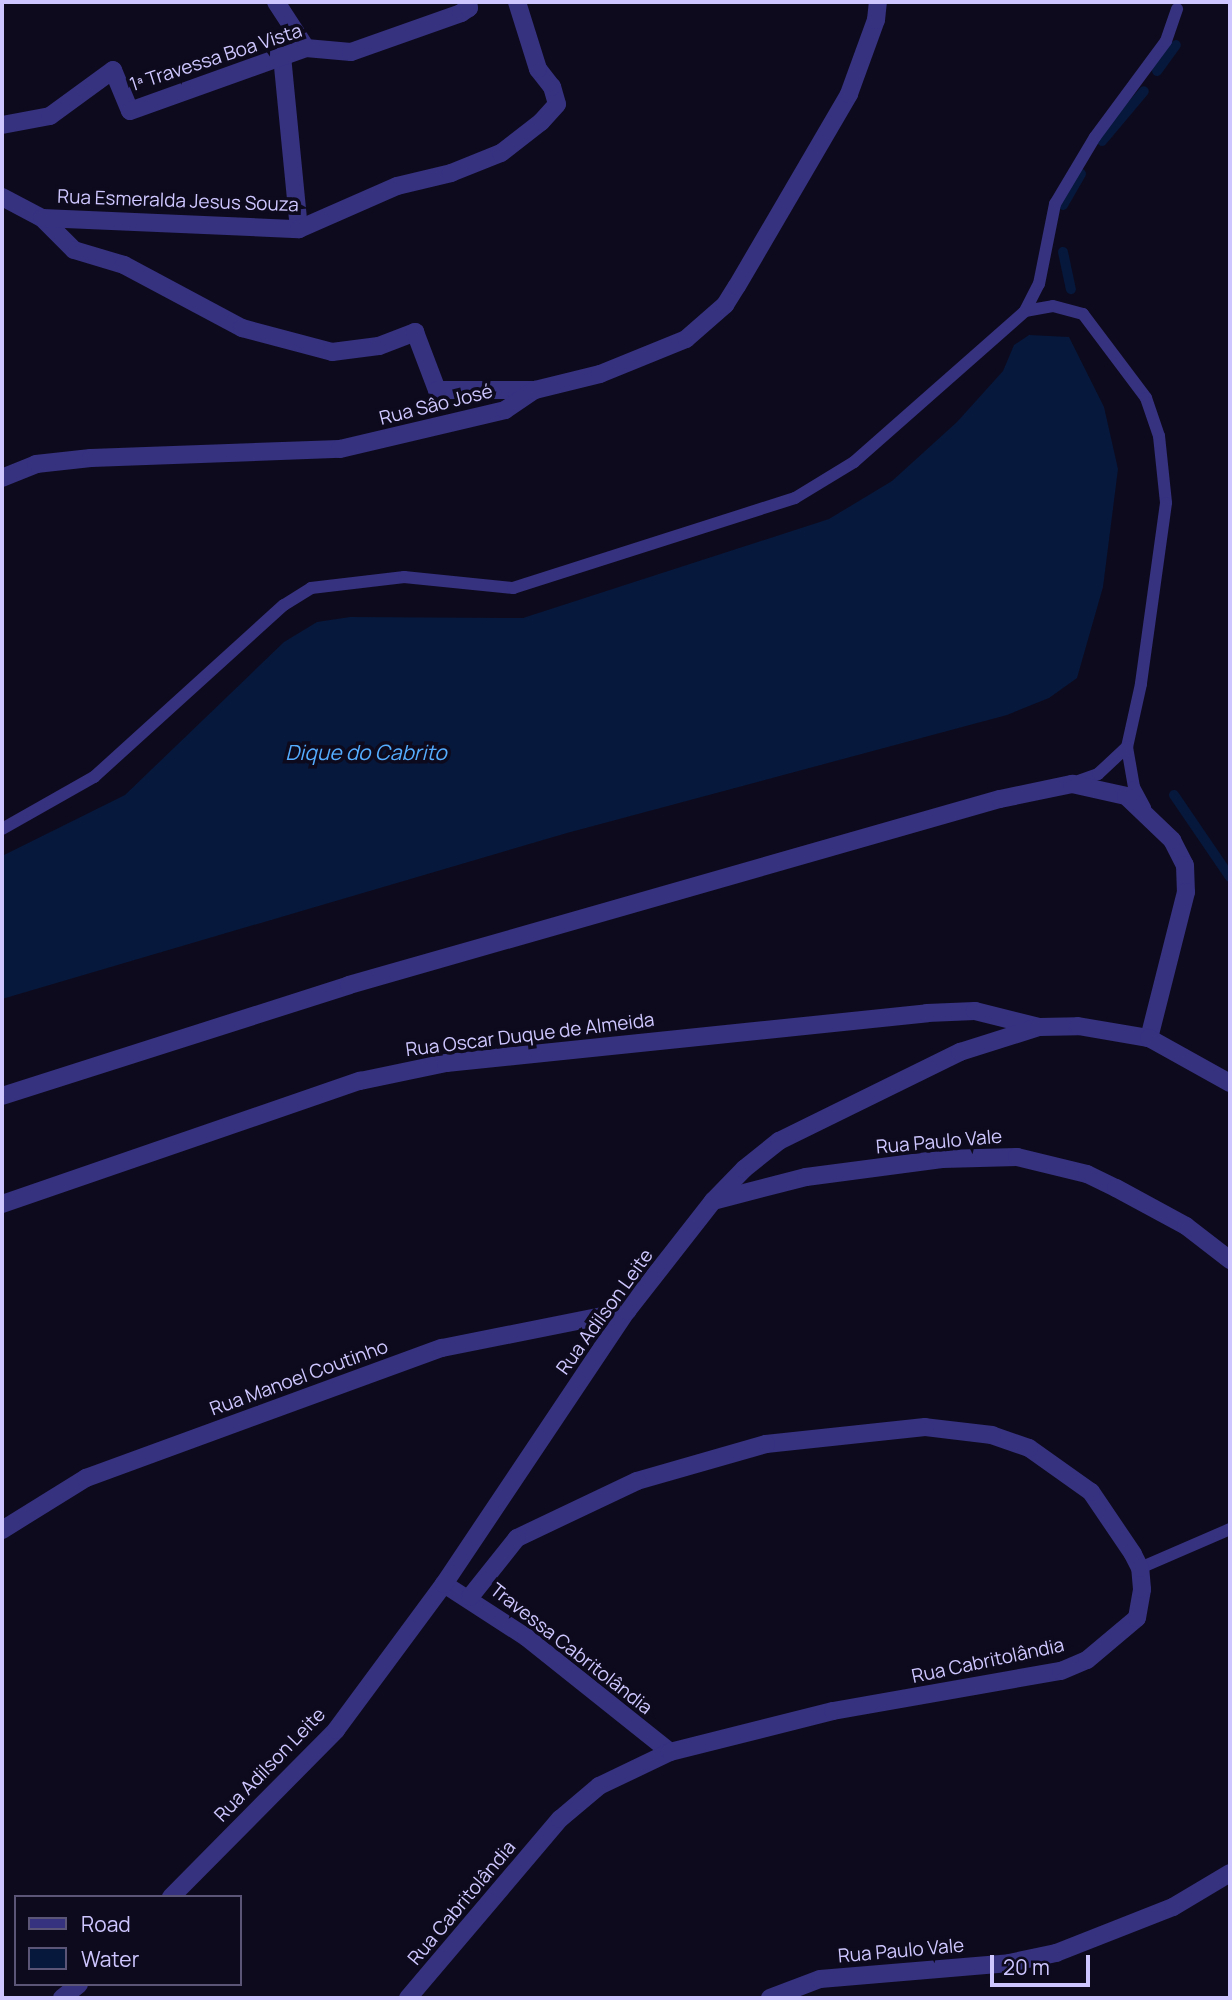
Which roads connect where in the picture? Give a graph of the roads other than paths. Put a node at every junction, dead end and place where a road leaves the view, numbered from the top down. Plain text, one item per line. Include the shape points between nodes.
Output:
1 (276, 2) edge
2 (468, 2) edge
3 (517, 2) edge
4 (878, 2) edge
5 (1177, 9) dead end
6 (306, 48) junction
7 (282, 55) junction
8 (2, 125) edge
9 (2, 197) edge
10 (42, 218) junction
11 (299, 229) junction
12 (1026, 311) junction
13 (535, 390) junction
14 (2, 478) edge
15 (1127, 747) junction
16 (1072, 784) junction
17 (1148, 815) junction
18 (2, 829) edge
19 (1039, 1027) junction
20 (1149, 1038) junction
21 (1230, 1083) edge
22 (2, 1096) edge
23 (713, 1201) junction
24 (2, 1204) edge
25 (1230, 1260) edge
26 (627, 1311) junction
27 (2, 1530) edge
28 (1230, 1530) edge
29 (1140, 1568) junction
30 (444, 1584) junction
31 (470, 1597) junction
32 (670, 1752) junction
33 (1230, 1873) edge
34 (173, 1895) edge
35 (77, 1986) edge
36 (62, 1998) edge
37 (408, 1998) edge
38 (770, 1998) edge

1 - 6 street
2 - 6 street, 1ª Travessa Boa Vista via 461,13 351,51
3 - 11 street, Rua Esmeralda Jesus Souza via 538,69 556,95 557,104 541,122 501,153 451,173 397,186
4 - 13 street, Rua Sâo José via 876,20 849,94 725,304 686,339 660,351 600,374
5 - 12 lane via 1166,41 1094,137 1055,204 1040,284
6 - 7 street, 1ª Travessa Boa Vista
7 - 8 street, 1ª Travessa Boa Vista via 130,111 113,70 50,116
7 - 11 street
9 - 10 street
10 - 11 street, Rua Esmeralda Jesus Souza
10 - 13 street via 74,250 124,265 242,328 332,352 379,345 415,332 437,390
12 - 15 lane via 1053,306 1083,314 1146,398 1159,436 1166,503 1142,684
12 - 18 lane via 854,461 795,498 513,588 404,577 344,582 296,594 94,777
13 - 14 street, Rua Sâo José via 505,410 340,449 91,458 36,464
15 - 16 lane via 1098,774
15 - 17 lane via 1134,787
16 - 17 street via 1126,796
16 - 22 street via 1000,799 349,985
17 - 20 street via 1180,851 1187,878
19 - 20 street, Rua Adilson Leite via 1078,1026
19 - 23 street, Rua Adilson Leite via 960,1052 779,1141
19 - 24 street, Rua Oscar Duque de Almeida via 975,1012 927,1013 446,1063 360,1081
20 - 21 street, Rua Adilson Leite
23 - 25 street, Rua Paulo Vale via 806,1177 954,1158 1017,1157 1087,1174 1116,1188 1186,1226
23 - 26 street, Rua Adilson Leite
26 - 27 street, Rua Manoel Coutinho via 442,1348 86,1478
26 - 30 street, Rua Adilson Leite
28 - 29 lane
29 - 31 street via 1091,1493 1029,1448 992,1435 925,1427 766,1444 637,1481 517,1538
29 - 32 street, Rua Cabritolândia via 1138,1618 1087,1660 1061,1671 833,1711
30 - 31 street, Travessa Cabritolândia
30 - 34 street, Rua Adilson Leite via 336,1730
31 - 32 street, Travessa Cabritolândia
32 - 37 street, Rua Cabritolândia via 599,1786 560,1819
33 - 38 street, Rua Paulo Vale via 1161,1912 1056,1953 1009,1963 820,1979
35 - 36 street

